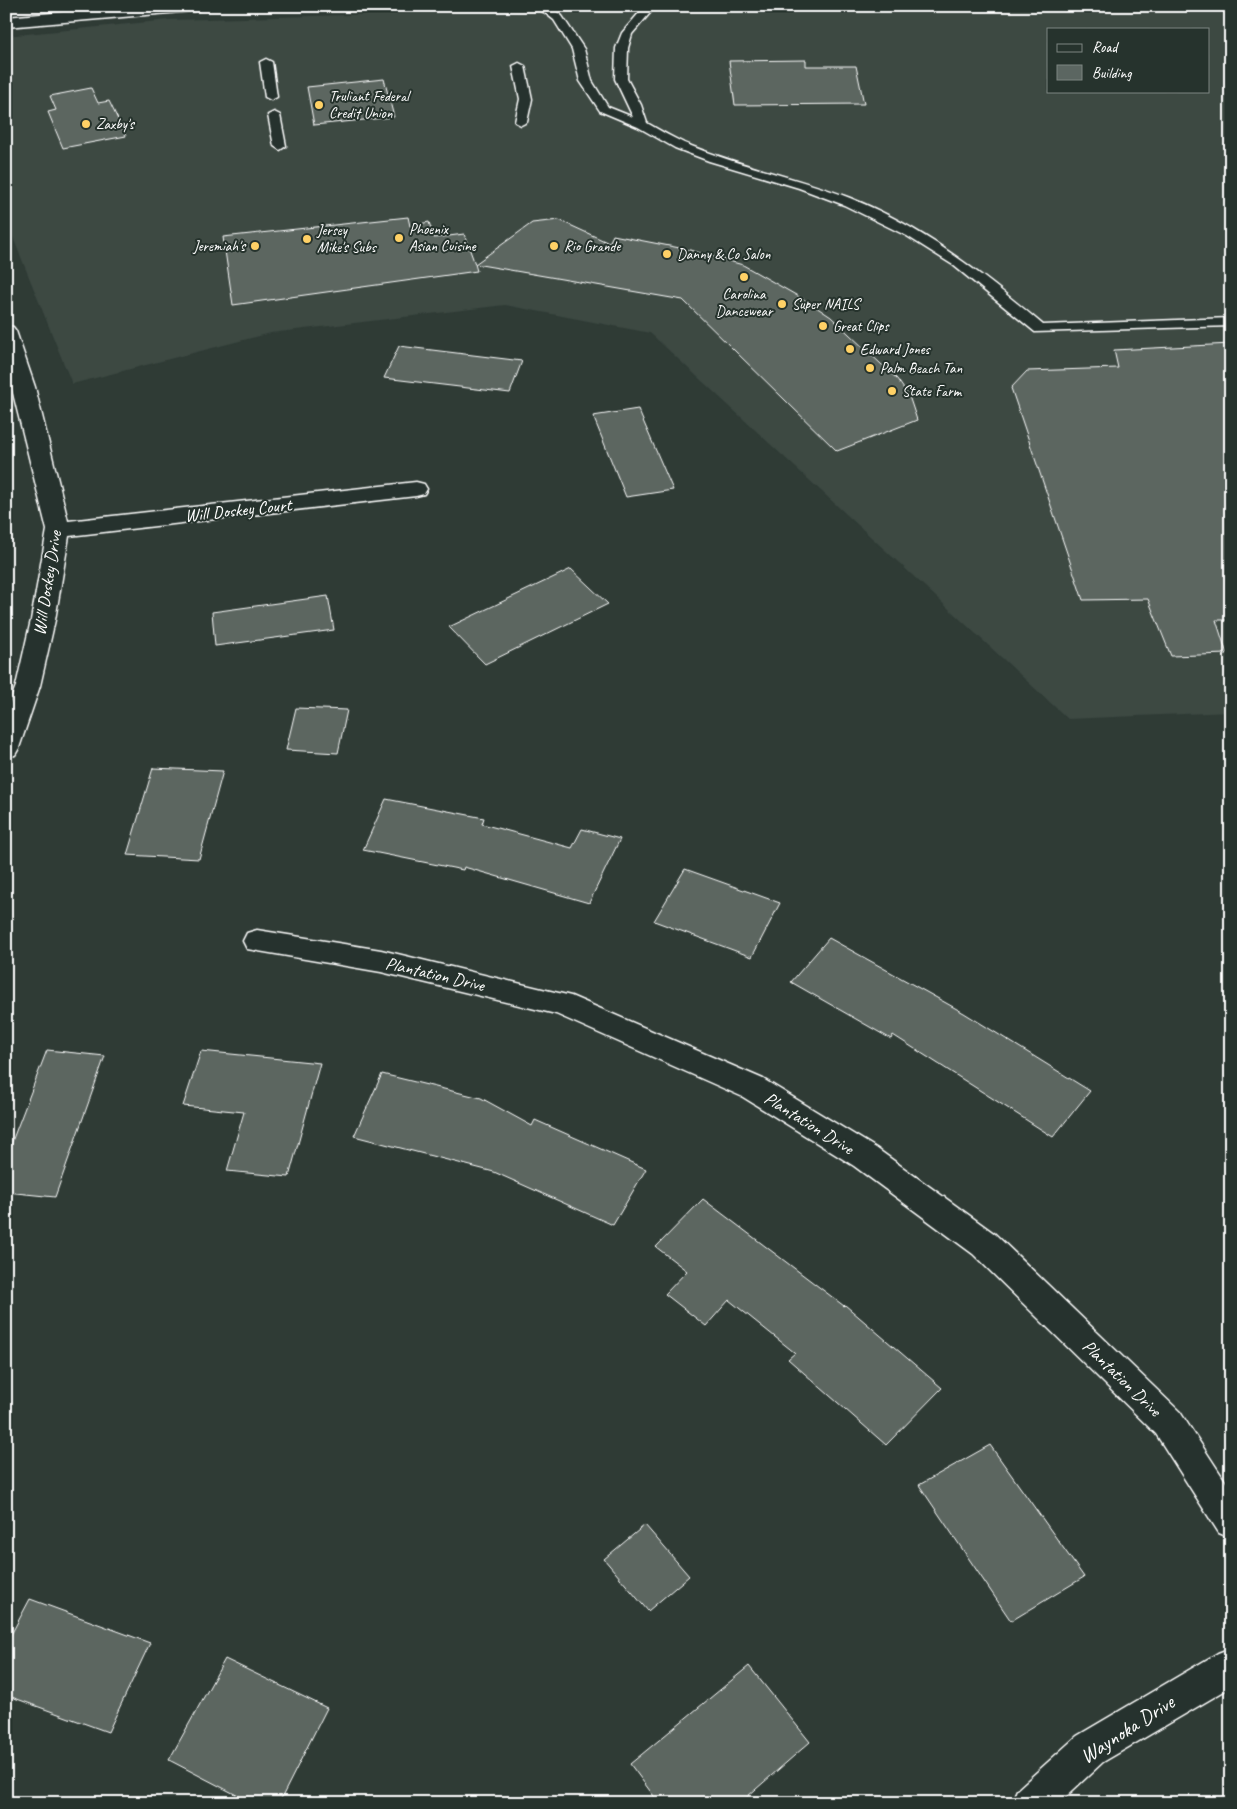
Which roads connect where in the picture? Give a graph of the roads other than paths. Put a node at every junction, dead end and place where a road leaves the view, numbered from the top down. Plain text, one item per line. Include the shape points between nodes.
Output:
1 (193, 6) edge
2 (534, 6) edge
3 (651, 6) edge
4 (6, 22) edge
5 (266, 62) dead end
6 (519, 66) dead end
7 (271, 97) dead end
8 (274, 115) dead end
9 (521, 122) dead end
10 (642, 125) junction
11 (280, 146) dead end
12 (1231, 322) edge
13 (6, 331) edge
14 (416, 489) dead end
15 (59, 530) junction
16 (6, 748) edge
17 (257, 941) dead end
18 (1231, 1521) edge
19 (1231, 1666) edge
20 (1030, 1803) edge

1 - 4 street
2 - 10 lane via 548,10 558,18 578,49 586,80 604,109
3 - 10 lane via 627,33 622,48 620,79
5 - 7 lane
6 - 9 lane via 526,99
8 - 11 lane
10 - 12 lane via 713,158 848,202 911,233 986,283 1040,329
13 - 15 street, Will Doskey Drive via 24,387
14 - 15 street, Will Doskey Court
15 - 16 street, Will Doskey Drive via 28,686
17 - 18 street, Plantation Drive via 381,961 561,1004 753,1088 865,1157 984,1244 1168,1422
19 - 20 street, Waynoka Drive via 1090,1748

